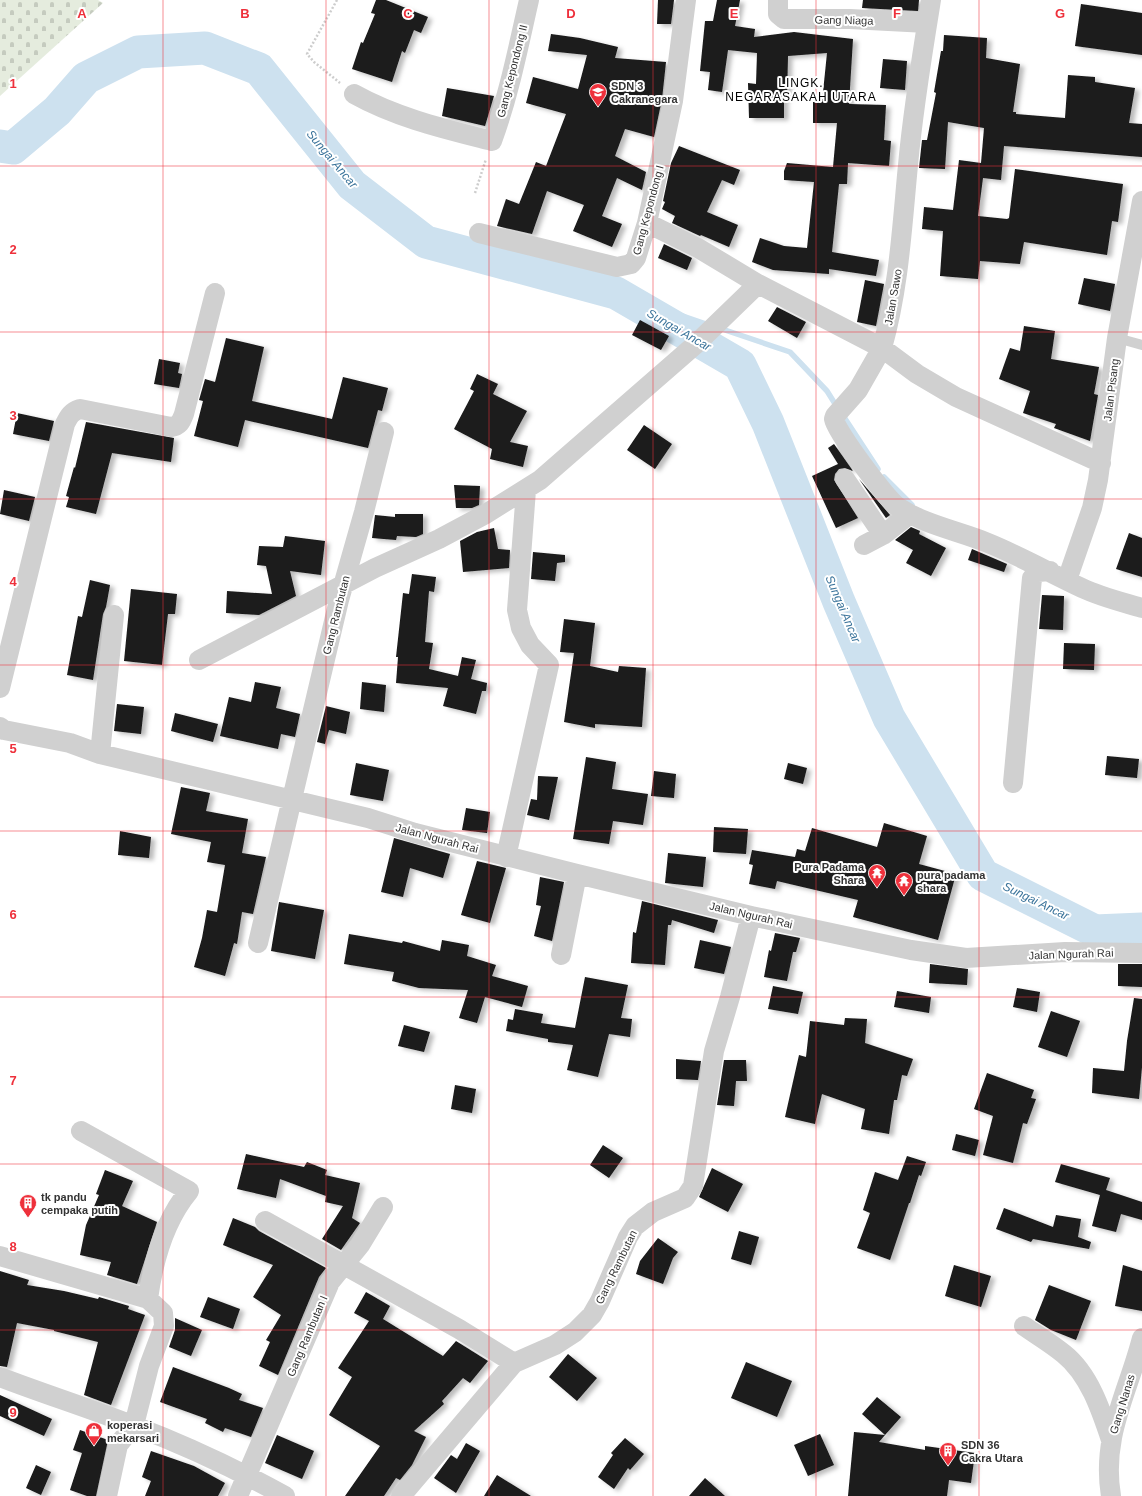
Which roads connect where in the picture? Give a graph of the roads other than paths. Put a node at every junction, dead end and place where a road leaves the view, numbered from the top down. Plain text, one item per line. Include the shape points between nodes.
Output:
1 (529, 0) edge
2 (686, 0) edge
3 (778, 0) edge
4 (931, 0) edge
5 (927, 23) junction
6 (354, 94) road end
7 (1142, 201) edge
8 (646, 223) junction
9 (479, 234) dead end
10 (758, 284) junction
11 (215, 293) dead end
12 (1118, 338) junction
13 (1142, 345) edge
14 (882, 348) junction
15 (384, 432) dead end
16 (1101, 463) junction
17 (845, 479) dead end
18 (526, 490) junction
19 (910, 514) junction
20 (883, 534) junction
21 (864, 545) dead end
22 (1065, 572) junction
23 (342, 586) junction
24 (1142, 608) edge
25 (114, 615) dead end
26 (199, 660) dead end
27 (0, 688) edge
28 (0, 727) edge
29 (100, 754) junction
30 (1013, 783) dead end
31 (291, 800) junction
32 (506, 857) junction
33 (578, 874) junction
34 (751, 916) junction
35 (258, 944) dead end
36 (1142, 953) edge
37 (561, 955) dead end
38 (81, 1131) dead end
39 (383, 1207) dead end
40 (266, 1221) dead end
41 (0, 1256) edge
42 (343, 1265) junction
43 (148, 1299) junction
44 (1024, 1326) dead end
45 (1142, 1338) edge
46 (514, 1363) junction
47 (0, 1377) edge
48 (134, 1425) junction
49 (1110, 1440) junction
50 (246, 1475) junction
51 (107, 1496) edge
52 (238, 1496) edge
53 (285, 1496) edge
54 (401, 1496) edge
55 (1111, 1496) edge

1 - 6 street, Gang Kepondong II via 515,64 492,141 432,126 372,104
2 - 8 street, Gang Kepondong I via 673,101
3 - 5 street, Gang Niaga via 778,14 784,19
4 - 5 street, Jalan Sawo
5 - 14 street, Jalan Sawo via 914,101 893,306
7 - 12 street, Jalan Pisang
8 - 9 street, Gang Kepondong I via 636,258 631,264 617,267
8 - 10 street via 698,248
10 - 14 street
10 - 18 street via 696,344
11 - 27 street via 181,422 171,427 80,409 69,415
12 - 13 lane
12 - 16 street, Jalan Pisang
14 - 16 street via 916,374 956,397
14 - 19 street, Jalan Sawo via 869,372 835,416 835,425 892,501
15 - 23 street, Gang Rambutan
16 - 22 street, Jalan Pisang via 1092,508
17 - 20 street
18 - 23 street via 440,539
18 - 32 street via 518,619 530,645 549,665
19 - 20 street
19 - 22 street
20 - 21 street
22 - 24 street via 1083,588
22 - 30 street via 1038,572 1032,578
23 - 26 street
23 - 31 street, Gang Rambutan
25 - 29 street
28 - 29 street, Jalan Ngurah Rai via 4,730 70,743
29 - 31 street, Jalan Ngurah Rai
31 - 32 street, Jalan Ngurah Rai via 368,818
31 - 35 street, Gang Rambutan
32 - 33 street, Jalan Ngurah Rai
33 - 34 street, Jalan Ngurah Rai
33 - 37 street
34 - 36 street, Jalan Ngurah Rai via 911,950 966,958 1065,952
34 - 46 street, Gang Rambutan via 714,1051 690,1193 682,1200 652,1212 635,1226 600,1301 583,1324 555,1345
38 - 43 street via 189,1192 175,1212 160,1244
39 - 42 street, Gang Rambutan I via 360,1244
40 - 42 street
41 - 43 street
42 - 46 street via 459,1329
42 - 50 street, Gang Rambutan I via 336,1272 325,1294
43 - 48 street via 163,1313 164,1326
44 - 49 street via 1066,1355 1080,1372 1104,1418
45 - 49 street, Gang Nanas
46 - 54 street, Gang Rambutan
47 - 48 street
48 - 50 street
48 - 51 street via 118,1445
49 - 55 street, Gang Nanas
50 - 52 street, Gang Rambutan I
50 - 53 street

